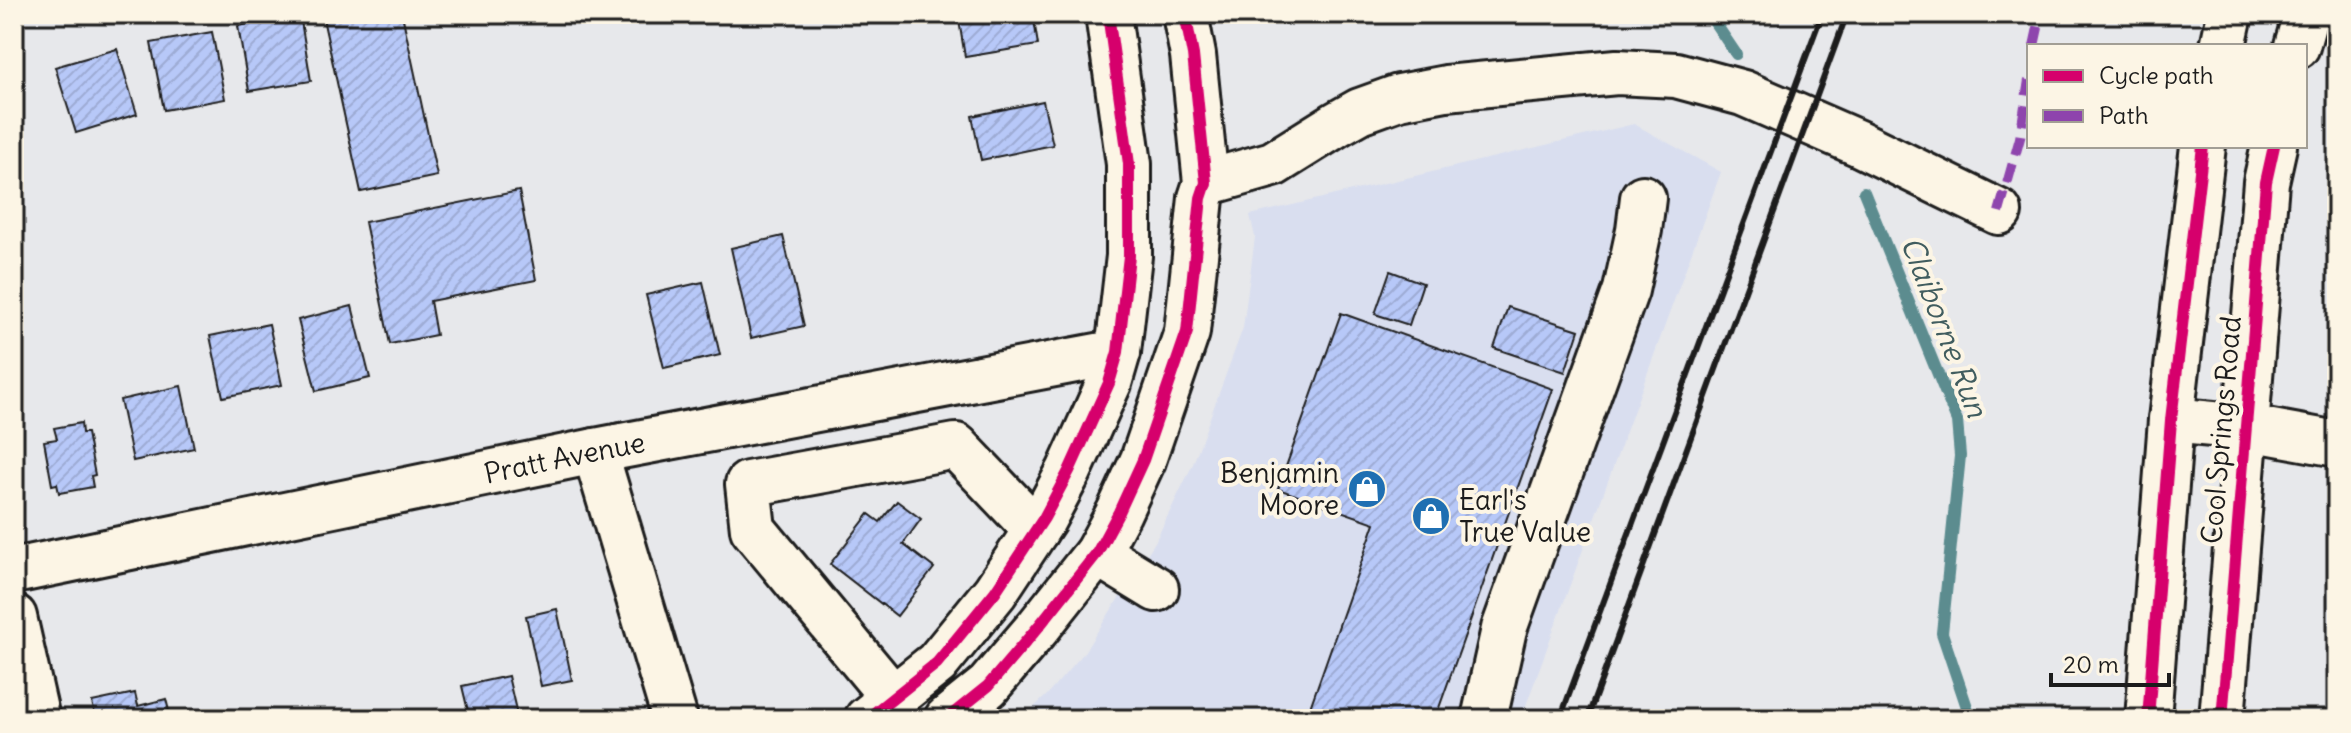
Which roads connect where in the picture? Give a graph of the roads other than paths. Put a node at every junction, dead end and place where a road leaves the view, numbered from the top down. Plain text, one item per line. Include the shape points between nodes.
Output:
1 (1108, 14) edge
2 (1185, 14) edge
3 (2230, 14) edge
4 (2306, 14) edge
5 (2223, 44) edge
6 (2298, 44) edge
7 (2203, 148) edge
8 (2274, 148) edge
9 (1206, 183) junction
10 (1643, 198) dead end
11 (1999, 212) dead end
12 (1118, 352) junction
13 (2171, 420) junction
14 (2244, 427) junction
15 (2337, 444) edge
16 (595, 451) junction
17 (1036, 530) junction
18 (1097, 553) junction
19 (14, 571) edge
20 (1156, 589) dead end
21 (14, 617) edge
22 (880, 708) edge
23 (37, 719) edge
24 (675, 719) edge
25 (947, 719) edge
26 (1484, 719) edge
27 (2148, 719) edge
28 (2222, 719) edge

1 - 12 main road via 1129,164 1129,256
2 - 9 main road
3 - 5 main road
4 - 6 main road
7 - 13 main road, Cool Springs Road
8 - 14 main road, Cool Springs Road
9 - 11 main road via 1273,164 1360,111 1399,97 1617,72 1676,75 1743,93
9 - 18 main road via 1187,332 1143,460
10 - 26 main road via 1626,290 1504,629
12 - 16 main road, Pratt Avenue
12 - 17 main road via 1095,415
13 - 14 main road
13 - 27 main road, Cool Springs Road
14 - 15 main road
14 - 28 main road, Cool Springs Road
16 - 19 main road, Pratt Avenue
16 - 24 main road
17 - 22 main road via 995,592 937,663
17 - 22 main road via 956,446 748,484 753,529
18 - 20 main road
18 - 25 main road via 988,686
21 - 23 main road

